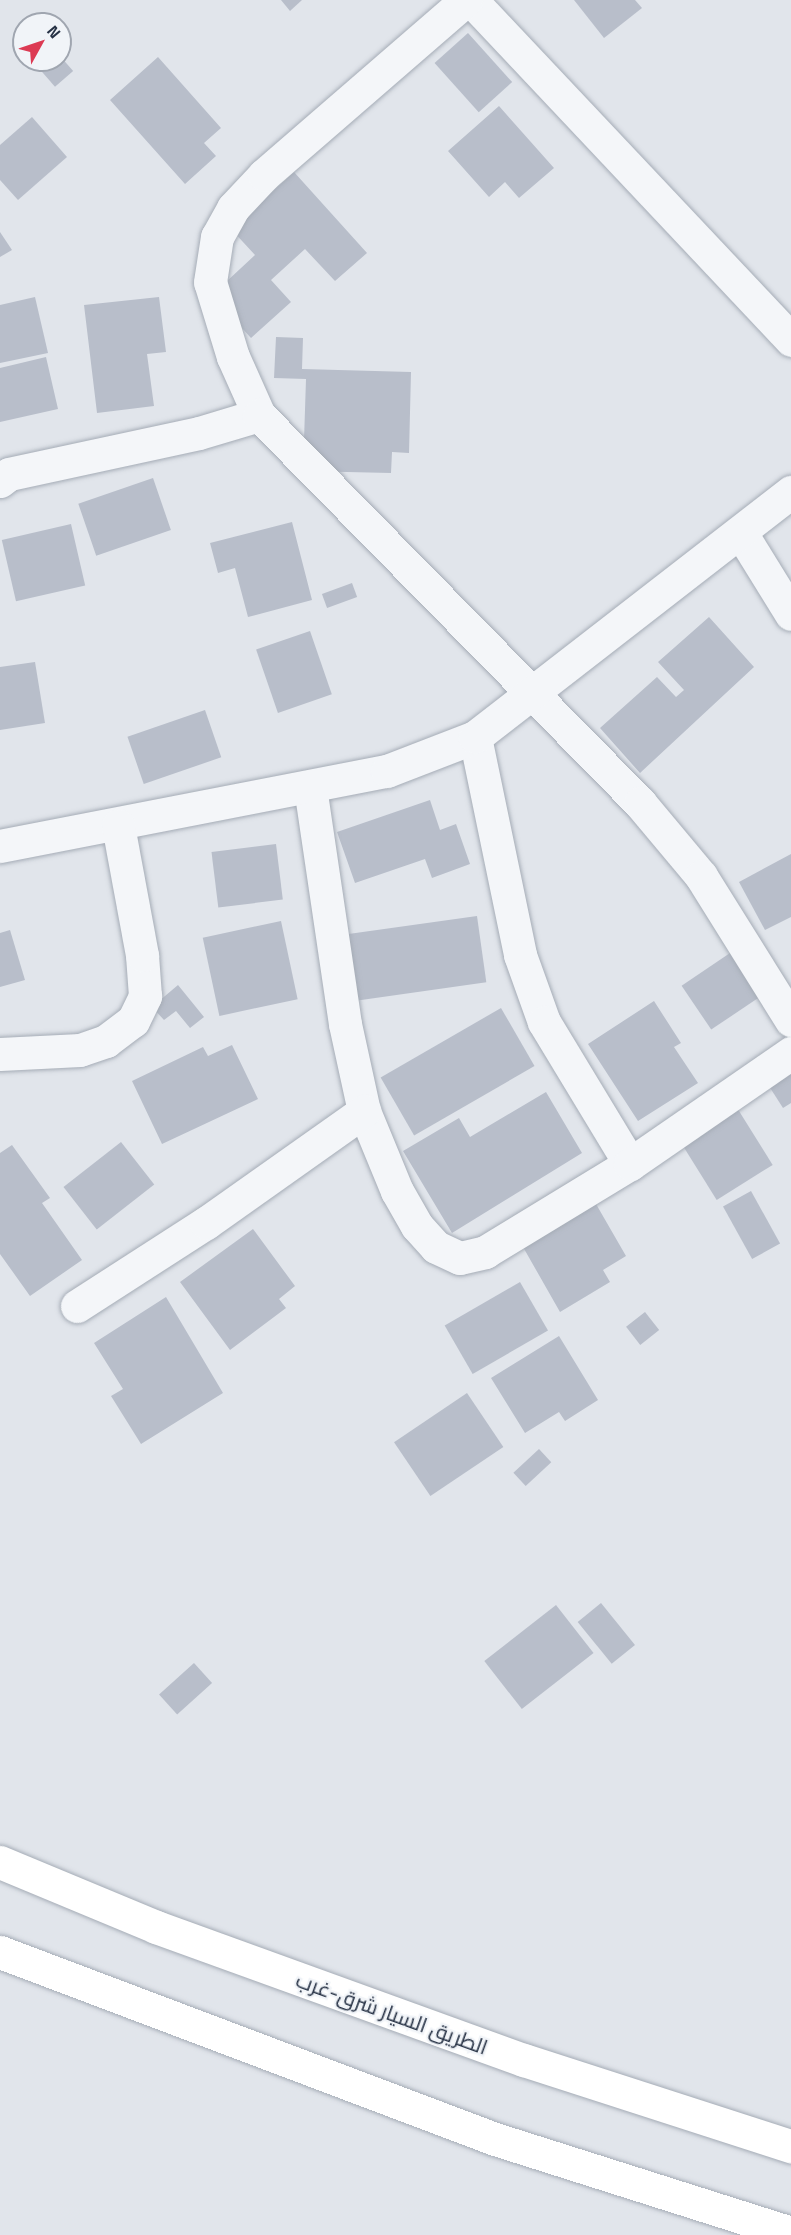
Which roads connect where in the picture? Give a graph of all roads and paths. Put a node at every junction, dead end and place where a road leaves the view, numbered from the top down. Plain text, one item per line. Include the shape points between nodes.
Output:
1 (466, 0) edge
2 (471, 0) edge
3 (791, 340) edge
4 (259, 415) junction
5 (0, 481) edge
6 (791, 492) edge
7 (741, 533) junction
8 (791, 614) edge
9 (532, 696) junction
10 (475, 737) junction
11 (310, 787) junction
12 (118, 825) junction
13 (0, 846) edge
14 (791, 1020) edge
15 (0, 1053) edge
16 (791, 1053) edge
17 (364, 1111) junction
18 (630, 1164) junction
19 (77, 1305) dead end
20 (0, 1862) edge
21 (0, 1952) edge
22 (791, 2146) edge
23 (791, 2233) edge

1 - 4 street via 264,175 233,208 217,237 210,282 232,357
2 - 3 street
4 - 5 street via 199,434 9,474
4 - 9 street
6 - 7 street
7 - 8 street
7 - 9 street
9 - 10 street
9 - 14 street via 640,803 701,876
10 - 11 street via 387,771
10 - 18 street via 520,955 544,1022
11 - 12 street
11 - 17 street via 345,1024
12 - 13 street
12 - 15 street via 142,955 145,996 133,1021 106,1041 80,1050
16 - 18 street
17 - 18 street via 417,1226 436,1247 460,1258 485,1252
17 - 19 street via 206,1223
20 - 22 highway, الطريق السيار شرق-غرب via 156,1927 524,2060
21 - 23 highway via 495,2139

